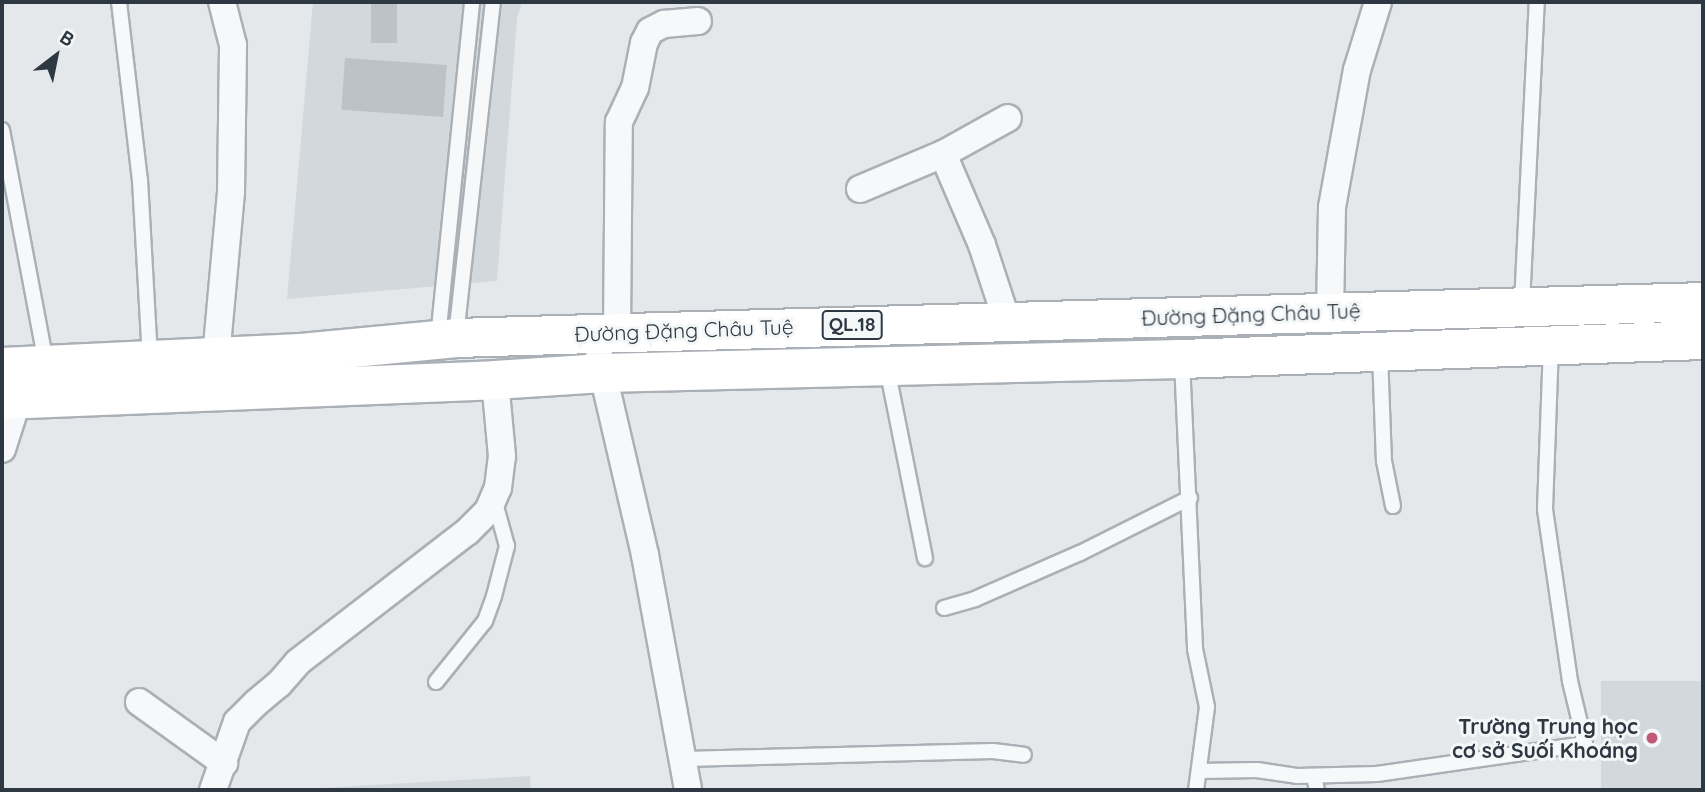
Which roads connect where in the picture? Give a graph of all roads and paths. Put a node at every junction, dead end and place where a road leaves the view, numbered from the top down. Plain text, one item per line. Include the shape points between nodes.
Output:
1 (119, 2) edge
2 (222, 2) edge
3 (472, 2) edge
4 (493, 2) edge
5 (1378, 2) edge
6 (1537, 2) edge
7 (698, 21) dead end
8 (1008, 118) dead end
9 (2, 131) edge
10 (943, 154) junction
11 (860, 189) dead end
12 (1703, 302) edge
13 (1522, 307) junction
14 (1330, 312) junction
15 (1007, 321) junction
16 (605, 332) junction
17 (447, 338) junction
18 (1703, 340) edge
19 (1552, 345) junction
20 (1380, 352) junction
21 (216, 357) junction
22 (1182, 359) junction
23 (150, 360) junction
24 (46, 365) junction
25 (887, 366) junction
26 (603, 373) junction
27 (495, 380) junction
28 (7, 389) edge
29 (2, 449) edge
30 (494, 497) junction
31 (1190, 498) junction
32 (1393, 506) dead end
33 (925, 558) dead end
34 (944, 607) dead end
35 (436, 682) dead end
36 (139, 702) dead end
37 (1024, 755) dead end
38 (684, 759) junction
39 (225, 763) junction
40 (1199, 771) junction
41 (1315, 783) edge
42 (213, 790) edge
43 (688, 790) edge
44 (1196, 790) edge

1 - 23 lane via 140,180
2 - 21 street via 233,46 231,179
3 - 17 lane
4 - 17 lane
5 - 14 street via 1357,70 1332,207
6 - 13 lane
7 - 16 street via 664,23 650,31 635,88 619,122
8 - 10 street
9 - 24 lane
10 - 11 street
10 - 15 street via 982,245
12 - 13 main road, Đường Đặng Châu Tuệ / QL.18
13 - 14 main road, Đường Đặng Châu Tuệ / QL.18
14 - 15 main road, Đường Đặng Châu Tuệ / QL.18
15 - 16 main road, Đường Đặng Châu Tuệ / QL.18
16 - 17 main road, Đường Đặng Châu Tuệ / QL.18
16 - 26 street
17 - 21 main road, Đường Đặng Châu Tuệ / QL.18
18 - 19 main road, Đường Đặng Châu Tuệ / QL.18
19 - 20 main road, Đường Đặng Châu Tuệ / QL.18
19 - 41 lane via 1545,509 1570,681 1585,744
20 - 22 main road, Đường Đặng Châu Tuệ / QL.18
20 - 32 lane via 1384,461
21 - 23 main road, Đường Đặng Châu Tuệ / QL.18
22 - 25 main road, Đường Đặng Châu Tuệ / QL.18
22 - 31 lane
23 - 24 main road, Đường Đặng Châu Tuệ / QL.18
24 - 28 main road, Đường Đặng Châu Tuệ / QL.18
25 - 26 main road, Đường Đặng Châu Tuệ / QL.18
25 - 33 lane
26 - 27 main road, Đường Đặng Châu Tuệ / QL.18
26 - 38 street via 645,555
27 - 28 main road, Đường Đặng Châu Tuệ / QL.18
27 - 30 street via 502,456
28 - 29 street
30 - 35 lane via 507,546 494,596 485,621
30 - 39 street via 488,511 467,533 298,662 256,703 237,722
31 - 34 lane via 1080,553 975,599
31 - 40 lane via 1195,649 1207,706
36 - 39 street
37 - 38 lane via 993,751
38 - 43 street
39 - 42 street
40 - 41 lane via 1256,770
40 - 44 lane

